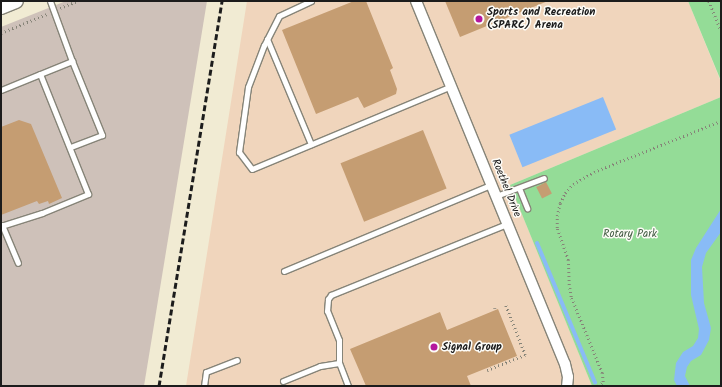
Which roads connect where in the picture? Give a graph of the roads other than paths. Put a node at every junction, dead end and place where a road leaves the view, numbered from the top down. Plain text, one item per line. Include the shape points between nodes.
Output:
1 (16, 1) edge
2 (50, 1) edge
3 (312, 1) edge
4 (416, 1) edge
5 (1, 7) edge
6 (267, 39) junction
7 (72, 61) junction
8 (40, 74) junction
9 (451, 86) junction
10 (1, 90) edge
11 (311, 144) junction
12 (70, 147) junction
13 (544, 178) dead end
14 (491, 185) junction
15 (519, 188) junction
16 (496, 196) junction
17 (527, 208) dead end
18 (507, 224) junction
19 (2, 226) edge
20 (18, 263) dead end
21 (284, 271) dead end
22 (237, 360) dead end
23 (339, 363) junction
24 (283, 381) dead end
25 (204, 386) edge
26 (348, 386) edge
27 (566, 386) edge

1 - 5 street
2 - 7 lane
3 - 6 lane via 279,16
4 - 9 street, Roethel Drive
6 - 11 lane
6 - 11 lane via 248,87 239,152 252,168
7 - 8 lane
7 - 12 lane via 102,135
8 - 10 lane
8 - 12 lane
9 - 11 lane
9 - 14 street, Roethel Drive
12 - 19 lane via 88,194
13 - 15 lane
14 - 16 street, Roethel Drive
14 - 21 lane
15 - 16 lane
15 - 17 lane
16 - 18 street, Roethel Drive
18 - 23 lane via 332,295 326,304 339,340
18 - 27 street, Roethel Drive via 565,364 568,377
19 - 20 lane
22 - 25 lane via 206,372
23 - 24 lane via 320,366
23 - 26 lane

